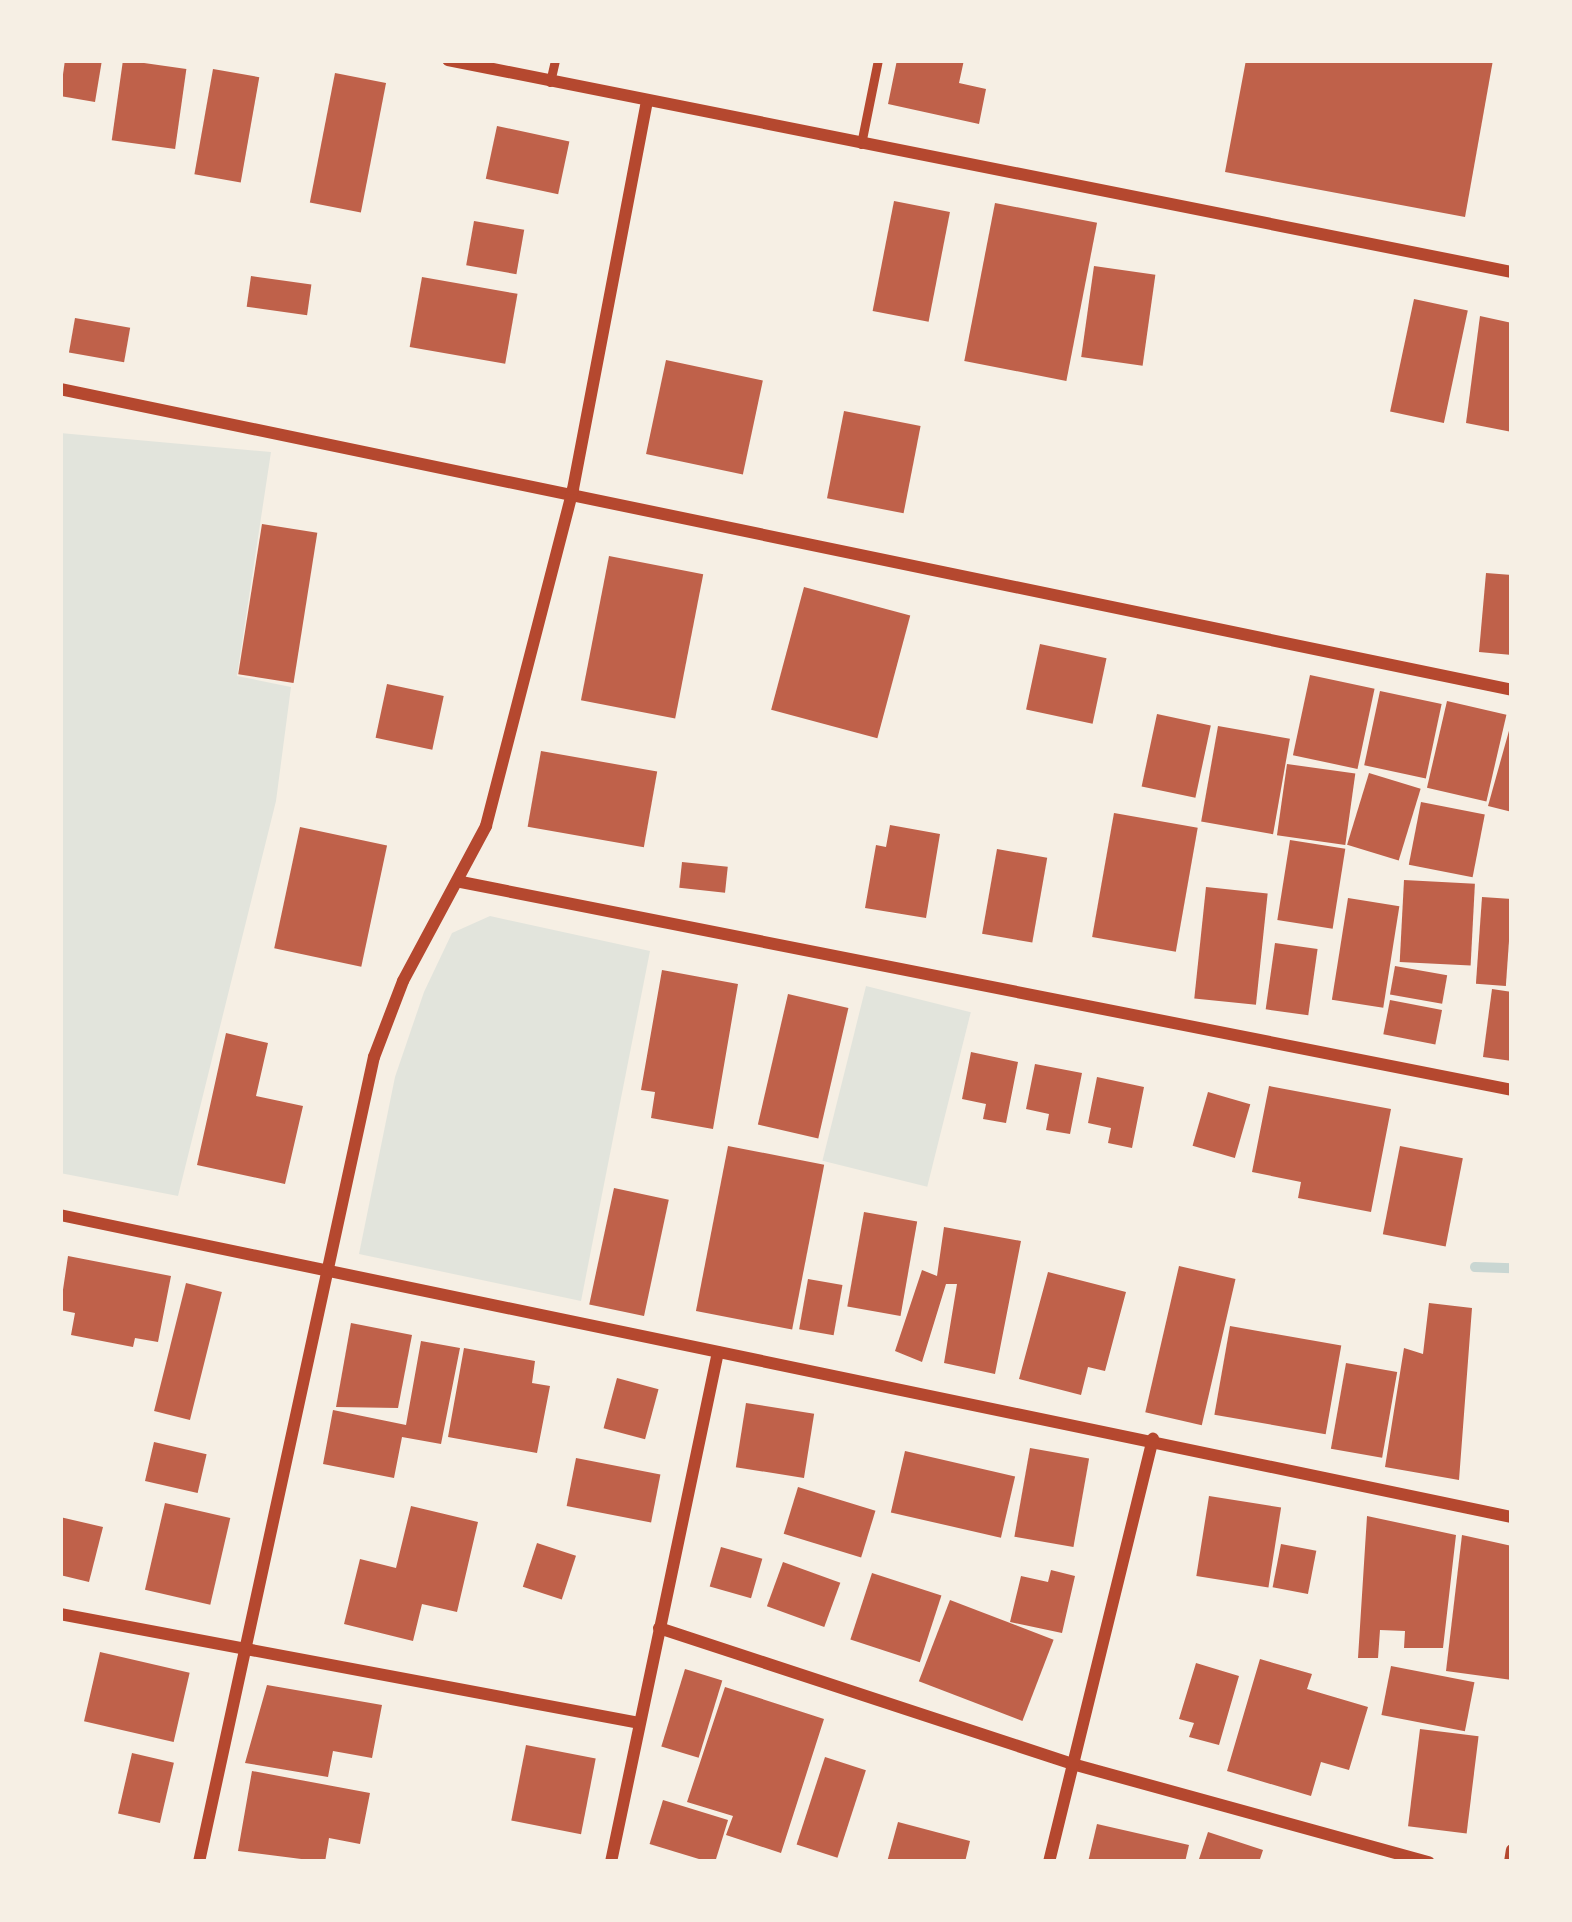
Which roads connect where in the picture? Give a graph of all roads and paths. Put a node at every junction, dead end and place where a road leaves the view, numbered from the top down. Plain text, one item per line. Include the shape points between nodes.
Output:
1 (448, 60) edge
2 (555, 60) edge
3 (878, 60) edge
4 (550, 82) junction
5 (647, 102) junction
6 (861, 144) junction
7 (1512, 272) edge
8 (60, 389) edge
9 (573, 489) junction
10 (1512, 690) edge
11 (461, 882) junction
12 (1512, 1090) edge
13 (60, 1215) edge
14 (323, 1270) junction
15 (718, 1352) junction
16 (1153, 1439) junction
17 (1512, 1516) edge
18 (60, 1614) edge
19 (659, 1628) junction
20 (244, 1652) junction
21 (639, 1723) junction
22 (1076, 1765) junction
23 (1512, 1850) edge
24 (199, 1862) edge
25 (610, 1862) edge
26 (1049, 1862) edge
27 (1429, 1862) edge
28 (1510, 1862) edge

1 - 4 street
2 - 4 lane
3 - 6 lane
4 - 5 street
5 - 6 street
5 - 9 street
6 - 7 street
8 - 9 street
9 - 10 street
9 - 11 street via 486,826
11 - 12 street
11 - 14 street via 432,923 374,1057
13 - 14 street
14 - 15 street
14 - 20 street
15 - 16 street
15 - 19 street
16 - 17 street
16 - 22 street
18 - 20 street
19 - 21 street
19 - 22 street
20 - 21 street
20 - 24 street
21 - 25 street
22 - 26 street
22 - 27 street
23 - 28 street

